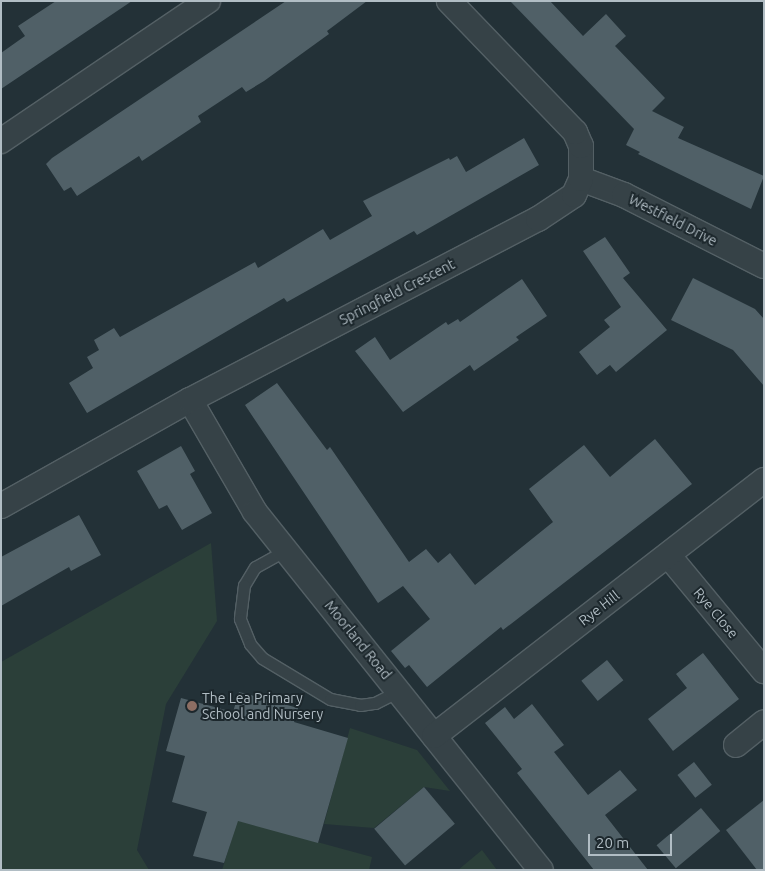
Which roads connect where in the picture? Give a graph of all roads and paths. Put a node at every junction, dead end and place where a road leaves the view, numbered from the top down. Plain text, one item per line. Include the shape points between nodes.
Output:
1 (208, 1) edge
2 (449, 1) edge
3 (1, 141) edge
4 (581, 179) junction
5 (764, 266) edge
6 (190, 400) junction
7 (764, 480) edge
8 (1, 506) edge
9 (286, 550) junction
10 (668, 555) junction
11 (764, 670) edge
12 (399, 691) junction
13 (764, 722) edge
14 (434, 736) junction
15 (736, 745) dead end
16 (541, 870) edge

1 - 3 street
2 - 4 street via 575,132 581,146
4 - 5 street, Westfield Drive via 624,196
4 - 6 street, Springfield Crescent via 574,196 538,219
6 - 8 street, Springfield Crescent
6 - 9 street, Moorland Road via 255,512
7 - 10 street, Rye Hill
9 - 12 street, Moorland Road
9 - 12 lane via 255,567 244,585 240,619 250,644 262,658 330,699 360,706 375,703
10 - 11 street, Rye Close
10 - 14 street, Rye Hill
12 - 14 street, Moorland Road
13 - 15 street
14 - 16 street, Moorland Road

